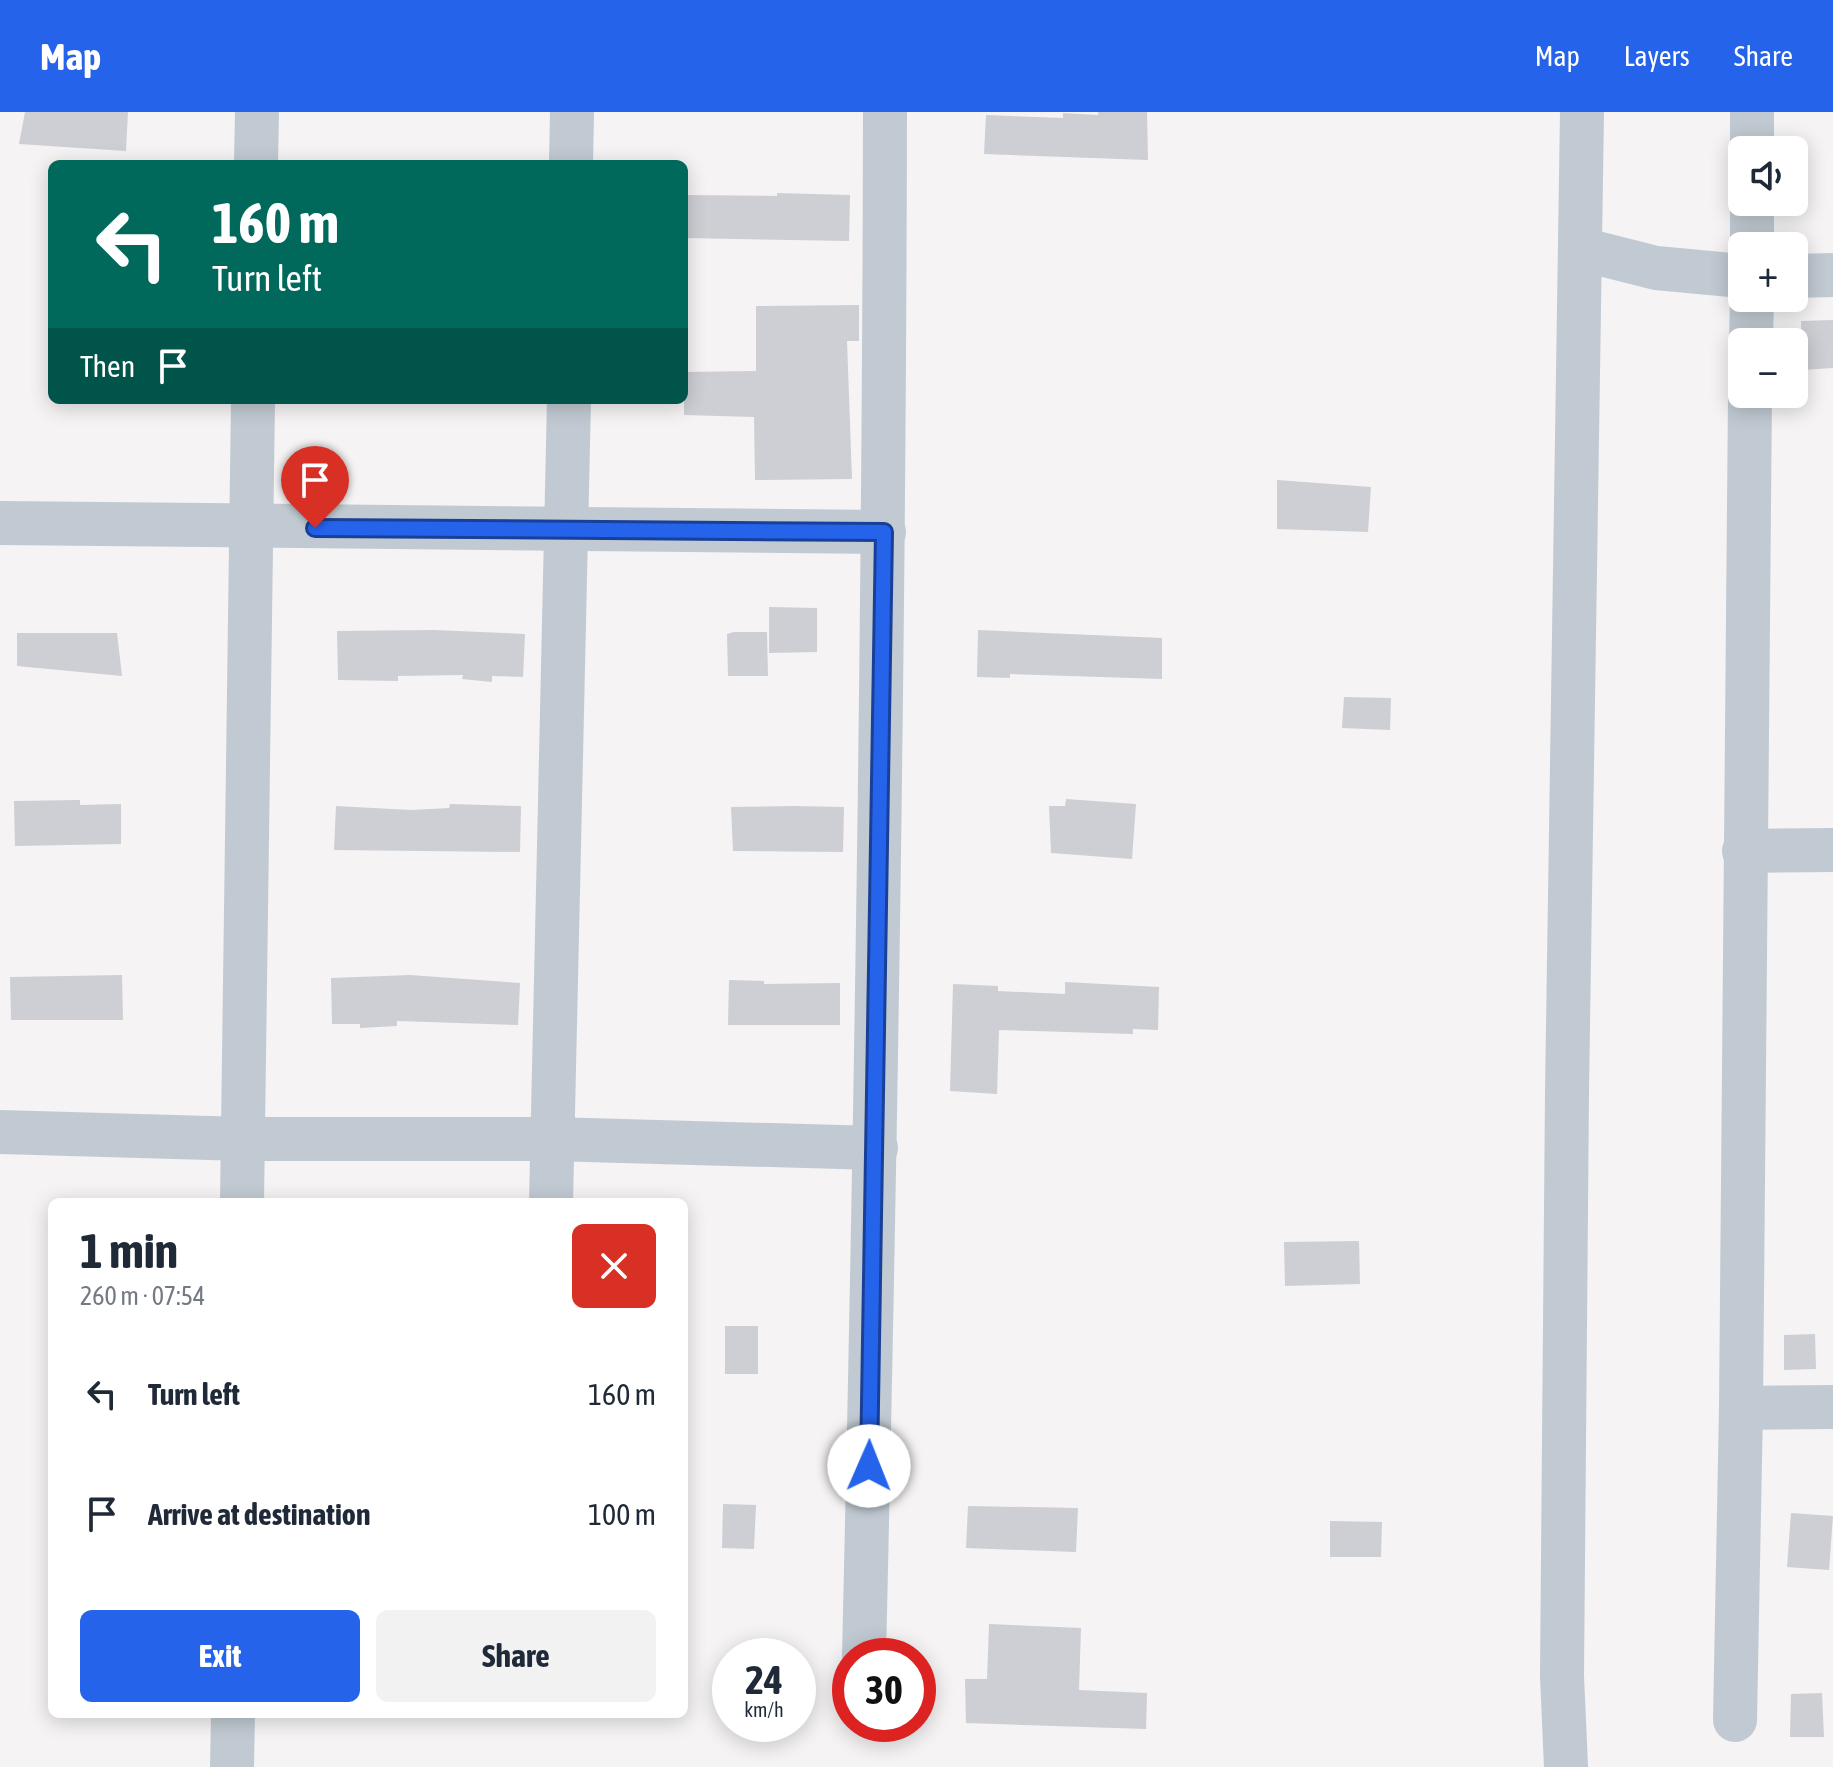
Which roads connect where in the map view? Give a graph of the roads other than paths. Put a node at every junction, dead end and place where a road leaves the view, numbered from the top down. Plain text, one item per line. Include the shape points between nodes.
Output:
1 (257, 112) edge
2 (572, 112) edge
3 (885, 112) edge
4 (1582, 112) edge
5 (1752, 112) edge
6 (1752, 136) edge
7 (256, 160) edge
8 (571, 160) edge
9 (1581, 249) junction
10 (1728, 275) edge
11 (1833, 275) edge
12 (1808, 276) edge
13 (253, 404) edge
14 (569, 404) edge
15 (1750, 408) edge
16 (0, 523) edge
17 (252, 527) junction
18 (568, 531) junction
19 (884, 532) junction
20 (1833, 850) edge
21 (1744, 851) junction
22 (0, 1132) edge
23 (244, 1139) junction
24 (551, 1139) junction
25 (876, 1148) junction
26 (242, 1198) edge
27 (551, 1198) edge
28 (1833, 1407) edge
29 (1741, 1408) junction
30 (864, 1638) edge
31 (233, 1718) edge
32 (1735, 1720) dead end
33 (232, 1767) edge
34 (1566, 1767) edge

1 - 7 street
2 - 8 street
3 - 19 street
4 - 9 street
5 - 6 street
9 - 10 street via 1656,268
9 - 34 street via 1567,1092 1562,1676
11 - 12 street
13 - 17 street
14 - 18 street
15 - 21 street
16 - 17 street
17 - 18 street
17 - 23 street
18 - 19 street
18 - 24 street
19 - 25 street
20 - 21 street
21 - 29 street
22 - 23 street
23 - 24 street
23 - 26 street
24 - 25 street
24 - 27 street
25 - 30 street
28 - 29 street
29 - 32 street
31 - 33 street

